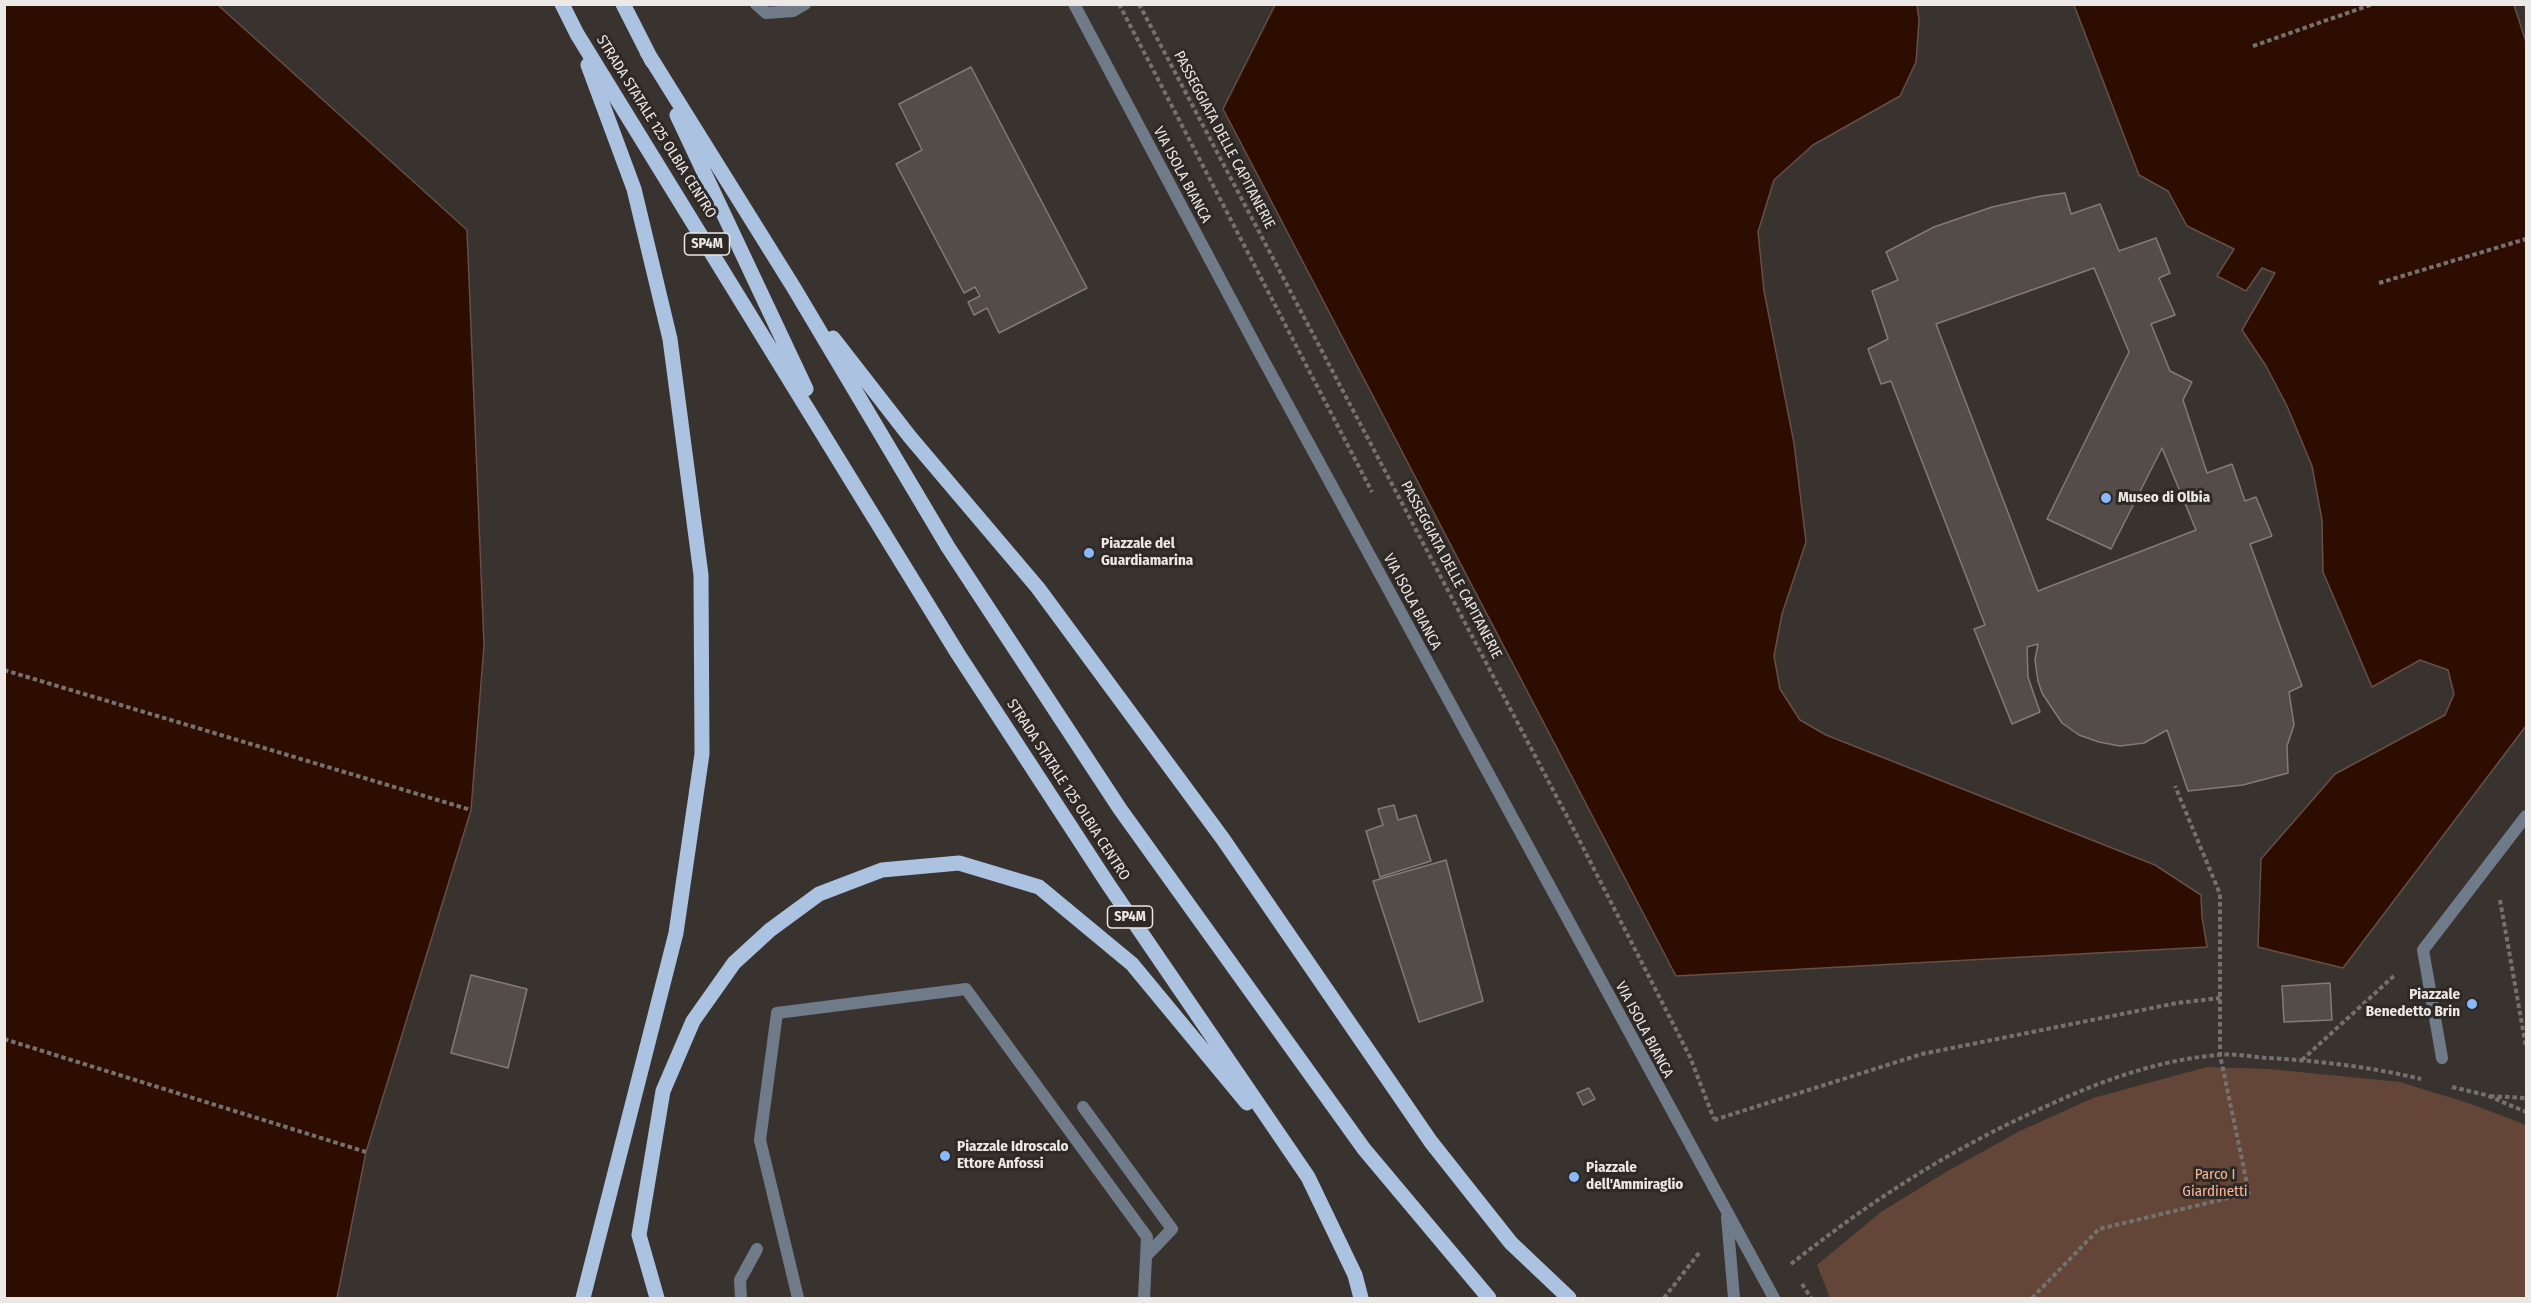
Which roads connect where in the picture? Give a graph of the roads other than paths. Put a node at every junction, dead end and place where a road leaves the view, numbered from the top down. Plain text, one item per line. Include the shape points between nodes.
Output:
1 (562, 4) edge
2 (623, 4) edge
3 (756, 4) edge
4 (805, 4) edge
5 (1074, 4) edge
6 (577, 34) junction
7 (647, 52) junction
8 (794, 288) junction
9 (836, 455) junction
10 (2526, 816) edge
11 (2442, 1058) dead end
12 (1083, 1107) dead end
13 (1308, 1177) junction
14 (1726, 1213) junction
15 (758, 1249) dead end
16 (1146, 1256) junction
17 (583, 1299) edge
18 (657, 1299) edge
19 (741, 1299) edge
20 (798, 1299) edge
21 (1144, 1299) edge
22 (1361, 1299) edge
23 (1490, 1299) edge
24 (1569, 1299) edge
25 (1734, 1299) edge
26 (1774, 1299) edge

1 - 6 main road
2 - 7 main road
3 - 4 street via 766,13 793,10
5 - 14 street, VIA ISOLA BIANCA
6 - 9 main road, STRADA STATALE 125 OLBIA CENTRO / SP4M
6 - 17 main road via 634,189 670,339 701,575 702,742 676,933
7 - 8 main road
7 - 9 main road, STRADA STATALE 125 OLBIA CENTRO / SP4M
8 - 23 main road via 948,547 1120,809 1364,1149
8 - 24 main road via 910,437 1038,588 1223,839 1431,1142 1511,1243
9 - 13 main road, STRADA STATALE 125 OLBIA CENTRO / SP4M via 958,654 1082,844
10 - 11 street via 2423,950
12 - 16 street via 1172,1229
13 - 18 main road via 1132,964 1039,887 959,863 882,870 819,894 770,930 734,963 693,1021 663,1091 639,1235
13 - 22 main road, STRADA STATALE 125 OLBIA CENTRO / SP4M via 1355,1275
14 - 25 street, VIA ISOLA BIANCA
14 - 26 street, VIA ISOLA BIANCA
15 - 19 street via 740,1281
16 - 20 street via 1147,1237 966,989 777,1013 760,1140
16 - 21 street

